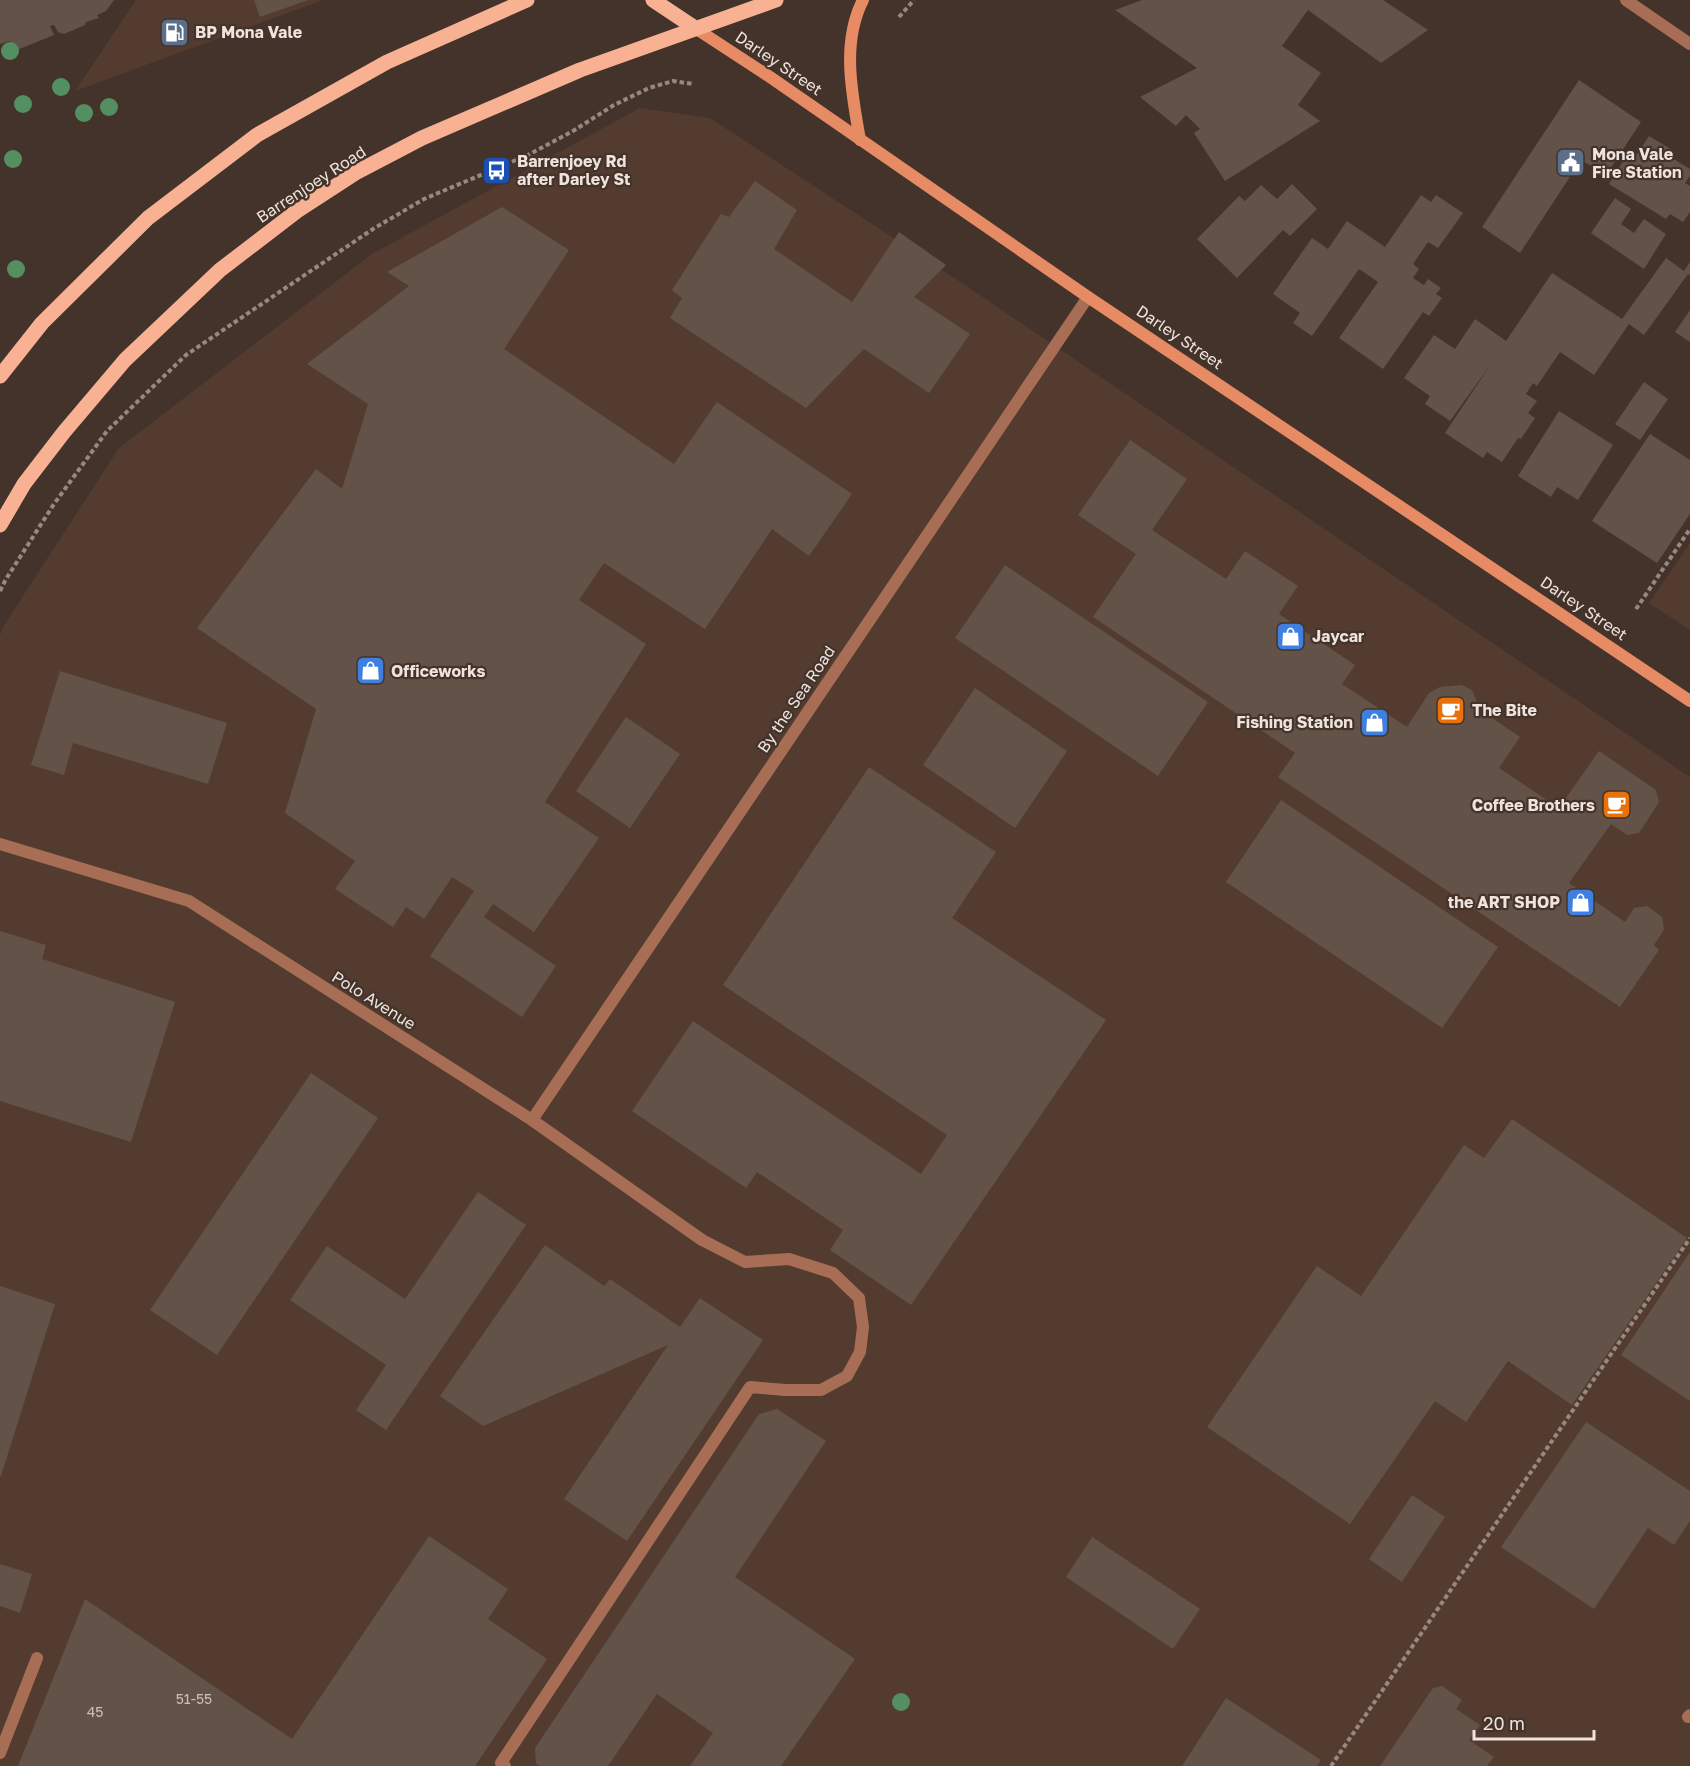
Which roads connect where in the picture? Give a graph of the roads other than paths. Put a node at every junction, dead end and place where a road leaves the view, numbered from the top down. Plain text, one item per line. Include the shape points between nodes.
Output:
1 (527, 0) edge
2 (653, 0) edge
3 (776, 0) edge
4 (863, 0) edge
5 (1626, 0) edge
6 (695, 28) junction
7 (1690, 44) edge
8 (860, 140) junction
9 (1088, 297) junction
10 (1, 373) edge
11 (0, 525) edge
12 (1690, 701) edge
13 (0, 844) edge
14 (532, 1120) junction
15 (37, 1658) dead end
16 (0, 1753) edge
17 (505, 1766) edge

1 - 10 main road via 387,62 257,135 148,218 42,324
2 - 6 main road, Darley Street
3 - 6 main road, Barrenjoey Road
4 - 8 main road via 852,32 851,86
5 - 7 street
6 - 8 main road, Darley Street
6 - 11 main road, Barrenjoey Road via 580,70 422,138 357,172 297,211 220,270 125,360 24,484
8 - 9 main road, Darley Street
9 - 12 main road, Darley Street
9 - 14 street, By the Sea Road
13 - 14 street, Polo Avenue via 189,901
14 - 17 street, Polo Avenue via 702,1240 745,1262 789,1259 833,1273 859,1299 863,1327 860,1352 848,1376 821,1390 750,1387 501,1763
15 - 16 street

